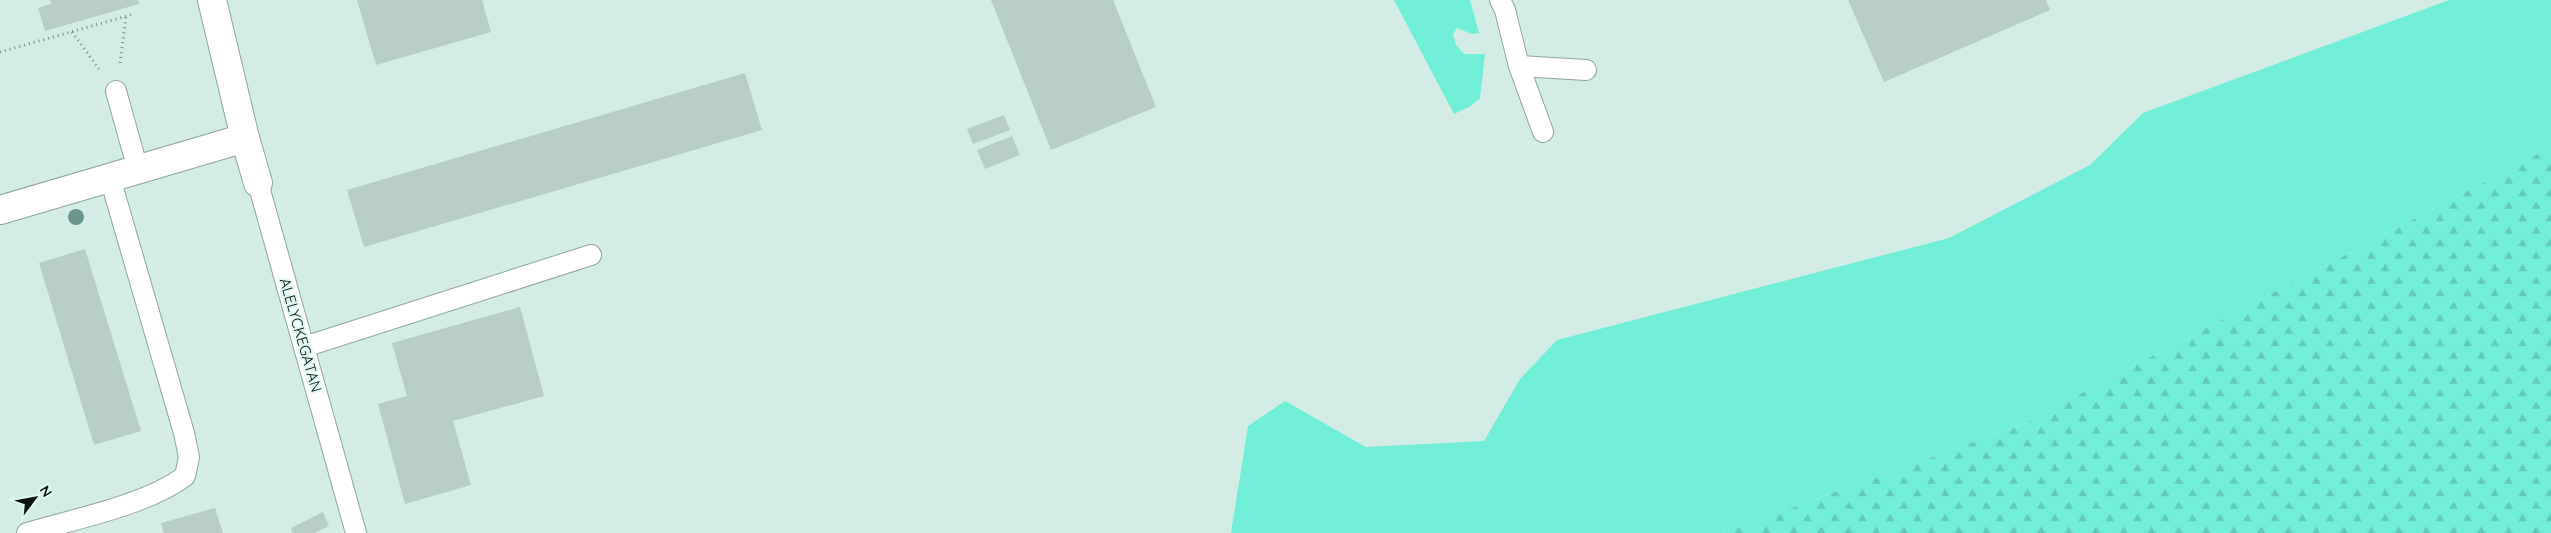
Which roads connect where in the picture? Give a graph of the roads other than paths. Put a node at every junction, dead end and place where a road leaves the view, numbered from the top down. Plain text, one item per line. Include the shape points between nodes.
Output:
1 (212, 0) edge
2 (1500, 0) edge
3 (1519, 66) junction
4 (1586, 70) dead end
5 (116, 91) road end
6 (1543, 132) dead end
7 (245, 138) junction
8 (138, 170) junction
9 (110, 178) junction
10 (258, 183) joint
11 (0, 210) edge
12 (591, 255) dead end
13 (304, 347) junction
14 (27, 533) edge
15 (356, 533) edge

1 - 7 street, ALELYCKEGATAN
2 - 3 lane
3 - 4 lane
3 - 6 lane
5 - 8 lane
7 - 8 street
7 - 10 street, ALELYCKEGATAN
8 - 9 street
9 - 11 street
9 - 14 lane via 184,433 189,457 185,476 168,489 139,500
10 - 13 lane, ALELYCKEGATAN
12 - 13 lane
13 - 15 lane, ALELYCKEGATAN

